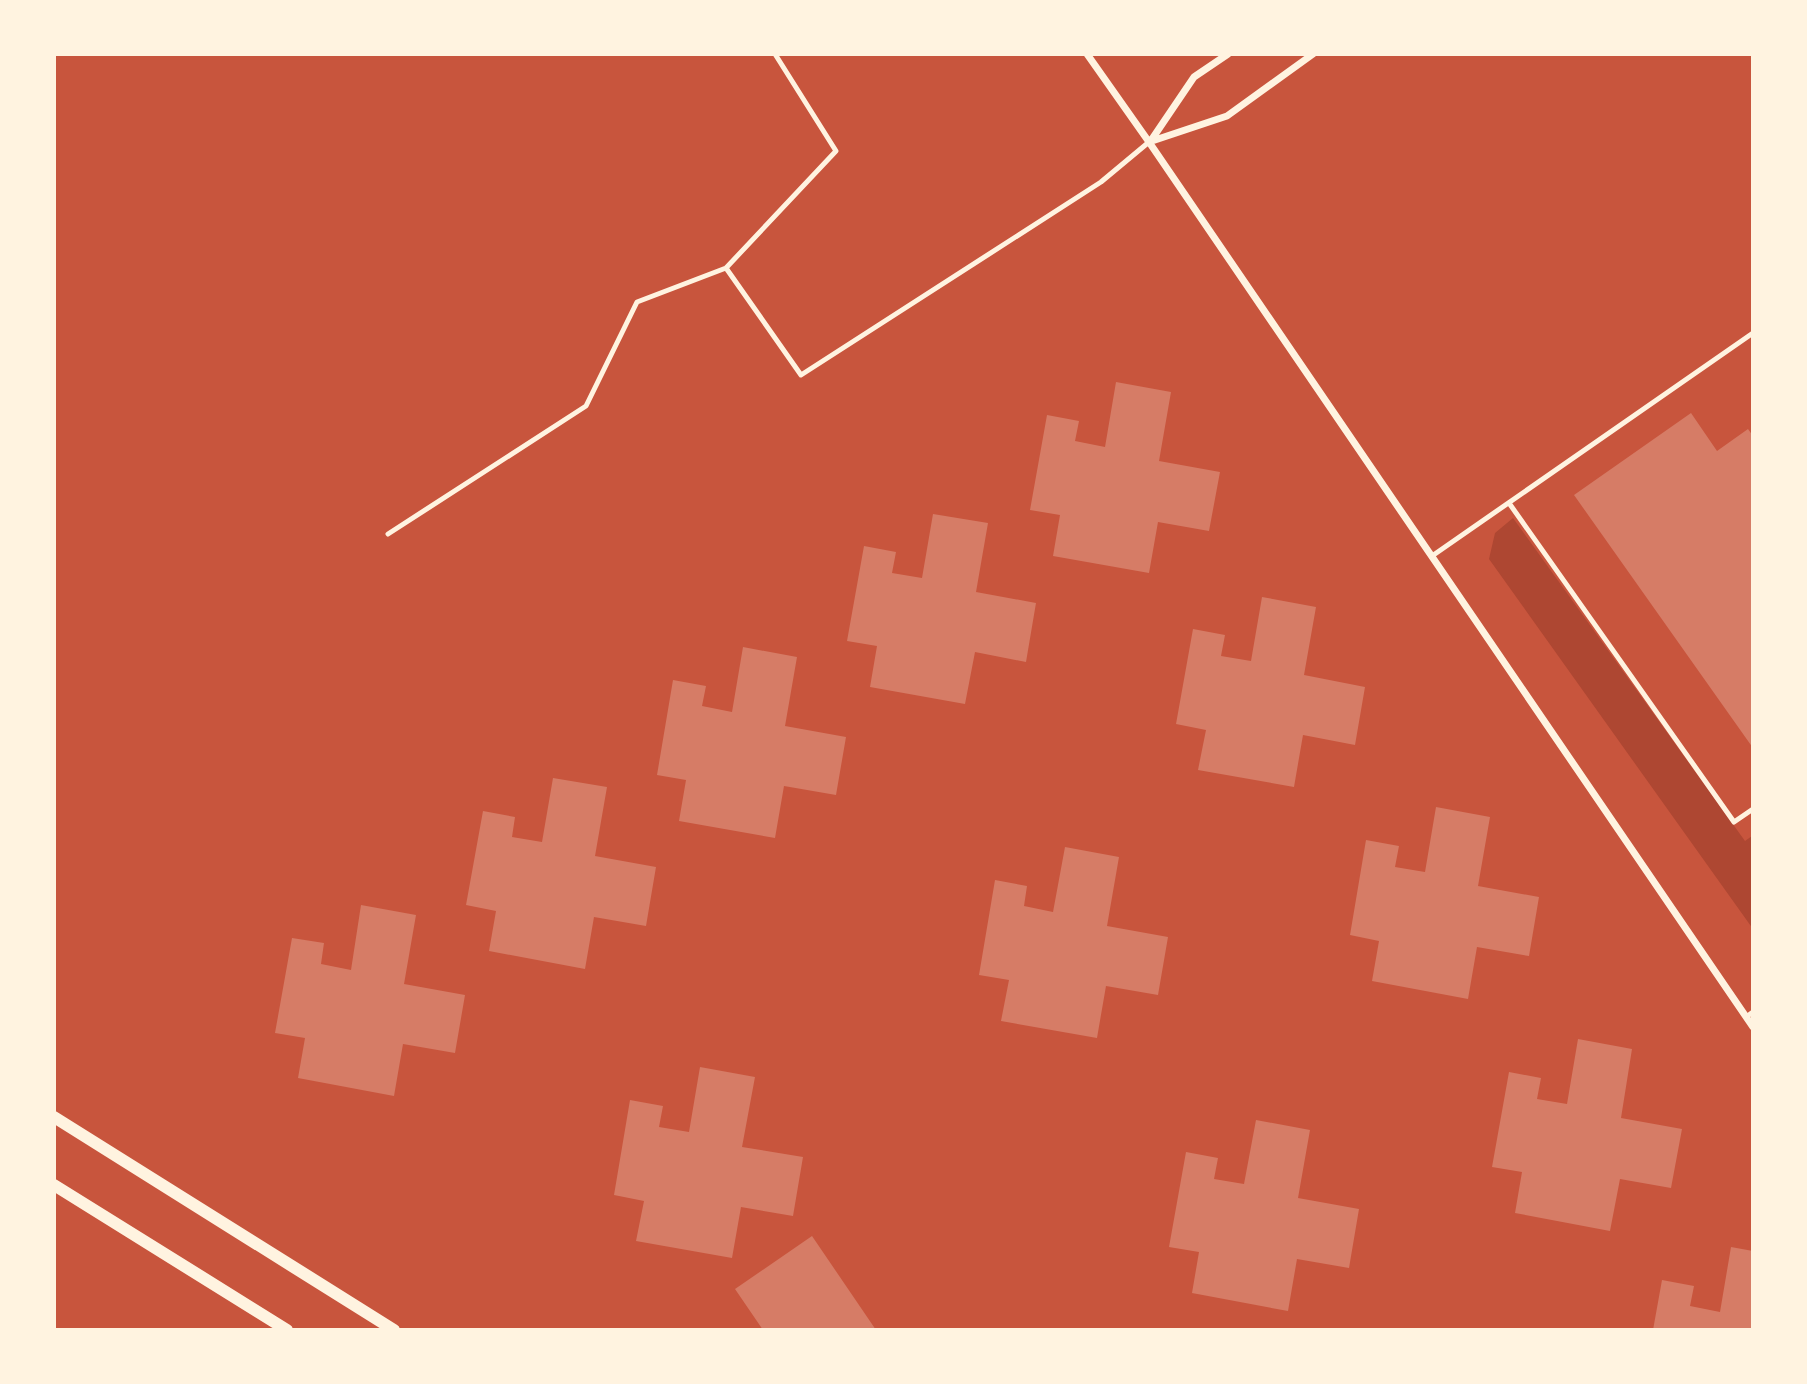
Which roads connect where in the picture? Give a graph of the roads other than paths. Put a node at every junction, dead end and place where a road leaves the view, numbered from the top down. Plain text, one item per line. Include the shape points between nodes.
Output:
1 (775, 54) edge
2 (1087, 54) edge
3 (1228, 54) edge
4 (1313, 54) edge
5 (1149, 142) junction
6 (726, 268) junction
7 (1753, 333) edge
8 (1509, 502) junction
9 (388, 534) dead end
10 (1432, 556) junction
11 (1753, 809) edge
12 (1749, 1015) edge
13 (1753, 1027) edge
14 (54, 1118) edge
15 (54, 1185) edge
16 (288, 1330) edge
17 (394, 1330) edge

1 - 6 lane via 836,151
2 - 5 street
3 - 5 street via 1194,77
4 - 5 street via 1227,116
5 - 6 lane via 1101,182 801,375
5 - 10 street
6 - 9 lane via 637,302 586,406
7 - 8 lane
8 - 10 lane
8 - 11 lane via 1734,822
10 - 12 street
12 - 13 street
14 - 17 street
15 - 16 street

